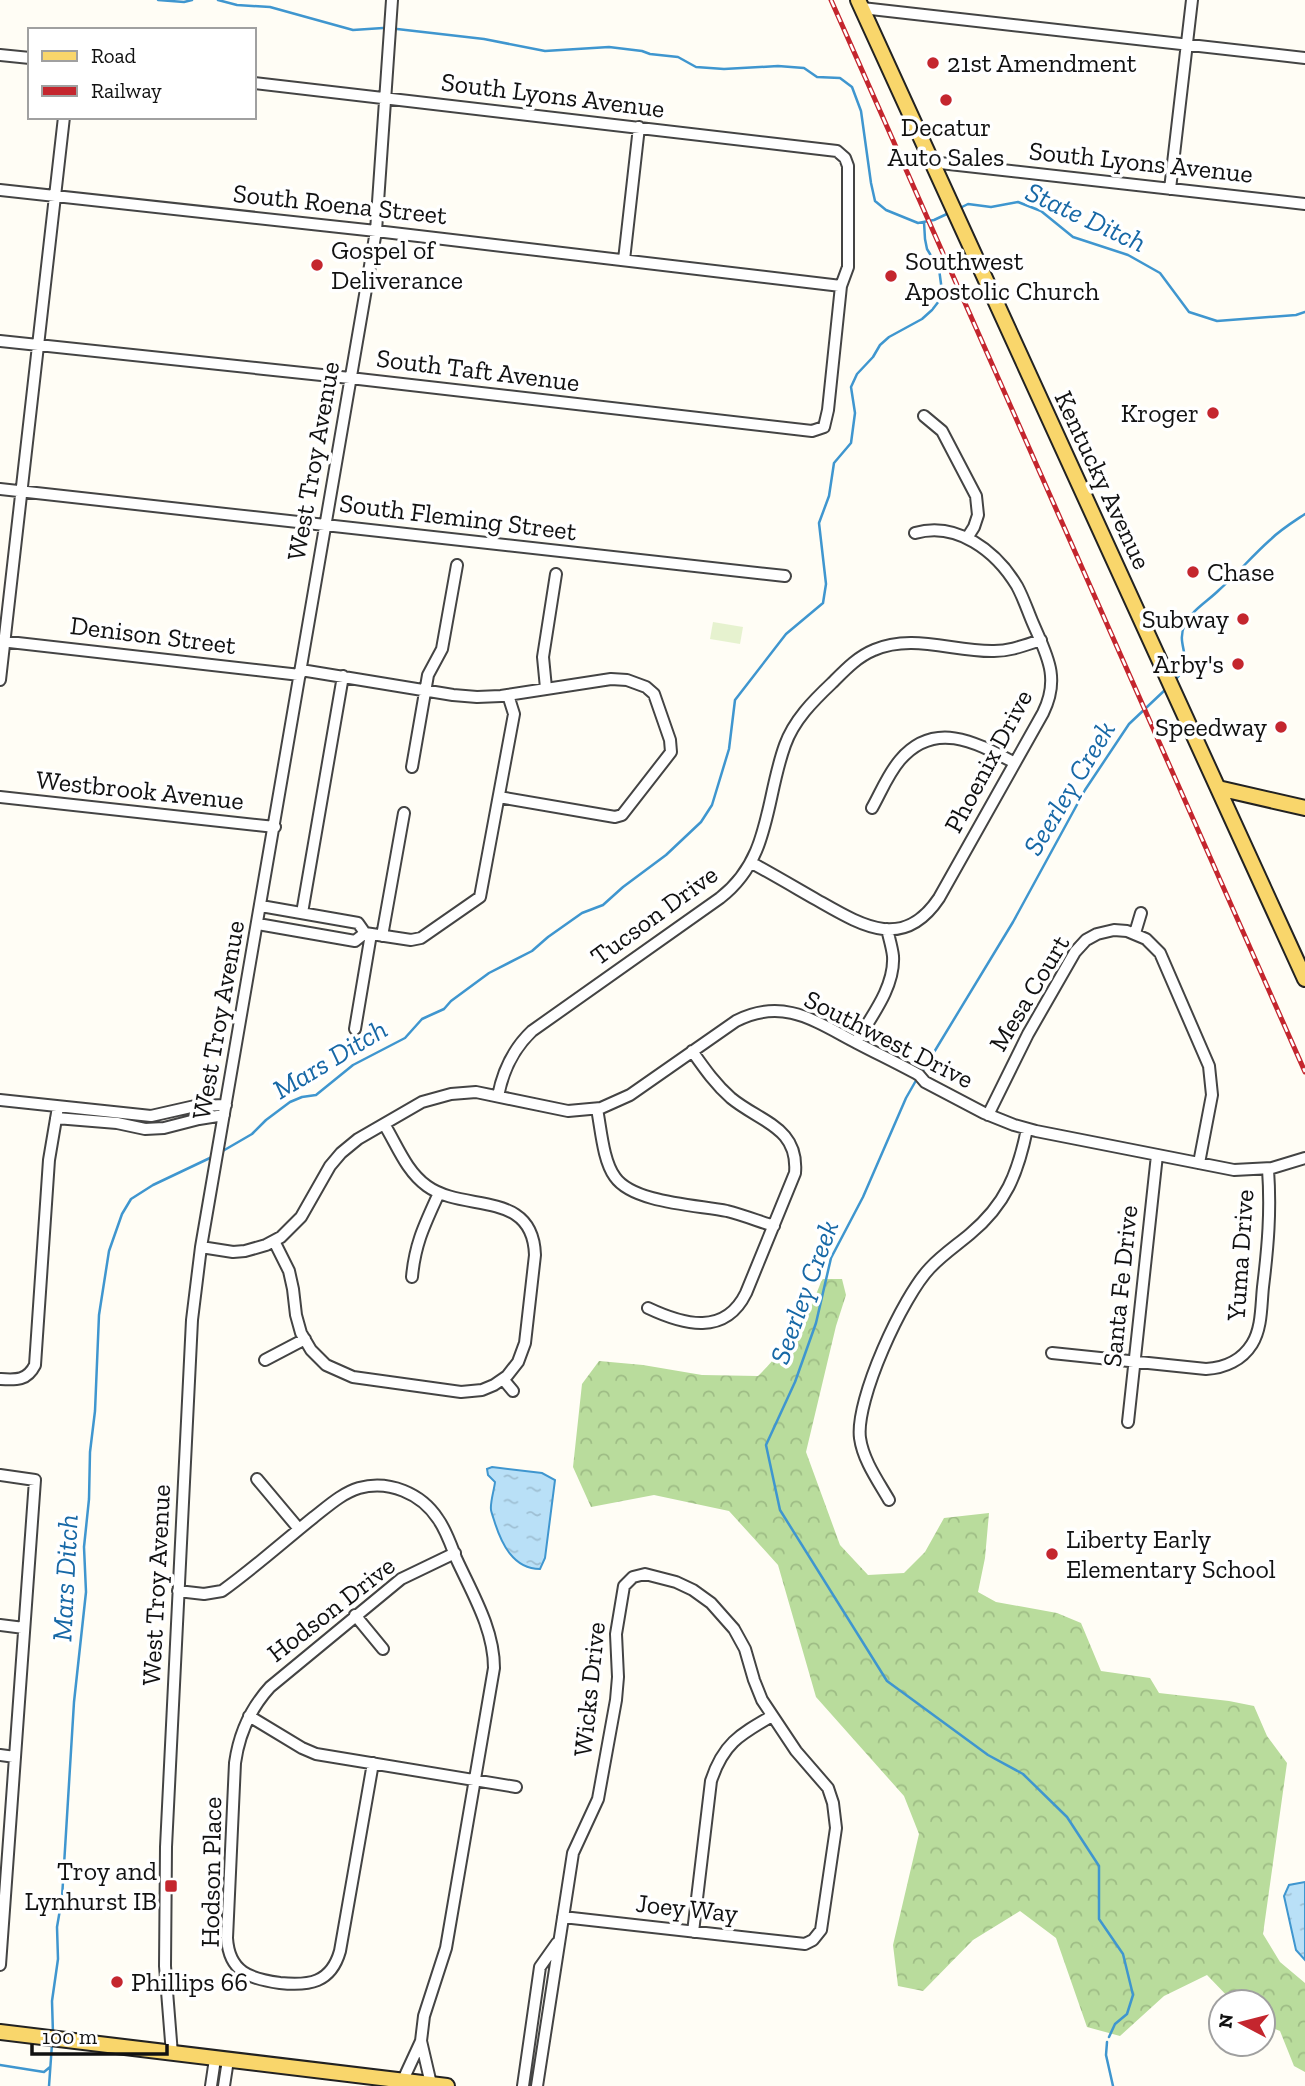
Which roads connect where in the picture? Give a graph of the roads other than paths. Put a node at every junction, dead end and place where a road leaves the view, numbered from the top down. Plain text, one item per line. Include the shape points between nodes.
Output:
1 (392, 0) edge
2 (1192, 0) edge
3 (860, 4) edge
4 (1187, 44) junction
5 (0, 55) edge
6 (28, 58) edge
7 (1305, 58) edge
8 (256, 83) edge
9 (385, 98) junction
10 (64, 119) edge
11 (639, 127) junction
12 (931, 162) junction
13 (1170, 188) junction
14 (0, 190) edge
15 (55, 196) junction
16 (1305, 204) edge
17 (376, 231) junction
18 (624, 260) junction
19 (841, 286) junction
20 (0, 341) edge
21 (39, 345) junction
22 (350, 378) junction
23 (925, 416) dead end
24 (0, 489) edge
25 (22, 492) junction
26 (325, 525) junction
27 (915, 533) dead end
28 (967, 538) junction
29 (457, 565) dead end
30 (556, 574) dead end
31 (785, 576) dead end
32 (1041, 640) junction
33 (2, 641) edge
34 (300, 673) junction
35 (343, 676) junction
36 (0, 680) edge
37 (546, 688) junction
38 (425, 690) junction
39 (508, 695) junction
40 (1015, 763) junction
41 (412, 767) dead end
42 (1218, 788) junction
43 (0, 797) edge
44 (499, 797) junction
45 (872, 808) dead end
46 (1305, 808) edge
47 (404, 813) dead end
48 (275, 827) junction
49 (752, 863) junction
50 (261, 906) junction
51 (302, 913) junction
52 (1141, 913) dead end
53 (257, 924) junction
54 (887, 929) junction
55 (1135, 933) junction
56 (373, 934) junction
57 (1305, 979) edge
58 (355, 1029) dead end
59 (856, 1042) junction
60 (692, 1051) junction
61 (498, 1096) junction
62 (0, 1100) edge
63 (597, 1109) junction
64 (225, 1110) junction
65 (57, 1113) junction
66 (988, 1115) junction
67 (384, 1124) junction
68 (1027, 1129) junction
69 (1157, 1155) junction
70 (1305, 1158) edge
71 (1199, 1163) junction
72 (1268, 1169) junction
73 (439, 1193) junction
74 (774, 1226) junction
75 (274, 1241) junction
76 (201, 1247) junction
77 (412, 1277) dead end
78 (648, 1308) dead end
79 (304, 1339) junction
80 (1052, 1353) dead end
81 (265, 1360) dead end
82 (1135, 1362) junction
83 (0, 1379) edge
84 (503, 1379) junction
85 (513, 1391) dead end
86 (1128, 1422) dead end
87 (0, 1475) edge
88 (257, 1479) dead end
89 (889, 1500) dead end
90 (299, 1529) junction
91 (455, 1553) junction
92 (178, 1591) junction
93 (355, 1615) junction
94 (0, 1625) edge
95 (24, 1628) junction
96 (383, 1649) dead end
97 (249, 1716) junction
98 (772, 1716) junction
99 (0, 1755) edge
100 (15, 1757) junction
101 (373, 1763) junction
102 (475, 1781) junction
103 (516, 1787) dead end
104 (5, 1838) edge
105 (563, 1917) junction
106 (2, 1922) edge
107 (693, 1932) junction
108 (559, 1940) junction
109 (0, 1965) edge
110 (0, 2032) edge
111 (421, 2041) junction
112 (172, 2054) junction
113 (221, 2059) junction
114 (403, 2080) junction
115 (431, 2084) junction
116 (211, 2086) edge
117 (224, 2086) edge
118 (447, 2086) edge
119 (523, 2086) edge
120 (537, 2086) edge

1 - 9 street, West Troy Avenue
2 - 4 street
3 - 4 street
3 - 12 main road, Kentucky Avenue
4 - 7 street
4 - 13 street
5 - 6 street
8 - 9 street, South Lyons Avenue
9 - 11 street, South Lyons Avenue
9 - 17 street, West Troy Avenue
10 - 15 street
11 - 18 street
11 - 19 street, South Lyons Avenue via 838,151 848,166 848,267
12 - 13 street, South Lyons Avenue
12 - 42 main road, Kentucky Avenue
13 - 16 street, South Lyons Avenue
14 - 15 street, South Roena Street
15 - 17 street, South Roena Street
15 - 21 street
17 - 18 street, South Roena Street
17 - 22 street, West Troy Avenue
18 - 19 street, South Roena Street
19 - 22 street, South Taft Avenue via 828,410 824,427 811,431
20 - 21 street, South Taft Avenue
21 - 22 street, South Taft Avenue
21 - 25 street
22 - 26 street, West Troy Avenue
23 - 28 street via 942,431 976,496 978,515
24 - 25 street, South Fleming Street
25 - 26 street, South Fleming Street
25 - 33 street
26 - 31 street, South Fleming Street
26 - 34 street, West Troy Avenue
27 - 28 street via 941,529
28 - 32 street, Phoenix Drive via 1008,573
29 - 38 street via 442,649
30 - 37 street via 543,657
32 - 40 street, Phoenix Drive via 1050,663 1051,692
32 - 49 street, Tucson Drive via 995,651 899,643 859,658 810,705 791,732
33 - 34 street, Denison Street
33 - 36 street
34 - 35 street, Denison Street
34 - 48 street, West Troy Avenue
35 - 38 street, Denison Street
35 - 51 street
37 - 39 street, Denison Street
37 - 44 street, Denison Street via 617,678 646,687 654,694 671,752 619,816
38 - 39 street, Denison Street via 477,697
38 - 41 street
39 - 44 street via 514,714
40 - 45 street via 967,740 929,741 900,760
40 - 54 street, Phoenix Drive via 932,908 912,923
42 - 46 main road
42 - 57 main road, Kentucky Avenue
43 - 48 street, Westbrook Avenue
44 - 56 street via 480,897 419,939
47 - 56 street
48 - 50 street, West Troy Avenue
49 - 54 street via 860,924
49 - 61 street, Tucson Drive via 720,898 532,1031 510,1058
50 - 51 street
50 - 53 street, West Troy Avenue
51 - 56 street via 358,923
52 - 55 street
53 - 56 street via 355,941
53 - 64 street, West Troy Avenue
54 - 59 street via 892,972
55 - 66 street, Mesa Court via 1105,931 1080,946
55 - 71 street via 1160,953 1209,1066 1212,1095
56 - 58 street
59 - 60 street, Southwest Drive via 805,1016 776,1010 743,1017
59 - 66 street, Southwest Drive
60 - 63 street, Southwest Drive via 621,1101
60 - 74 street via 719,1087 778,1129 791,1144 795,1173
61 - 63 street, Southwest Drive via 560,1110
61 - 67 street, Southwest Drive via 468,1092 438,1096
62 - 65 street
63 - 74 street via 608,1164 625,1188
64 - 65 street via 195,1106 151,1116 107,1110
64 - 76 street, West Troy Avenue
65 - 83 street via 35,1361 28,1376
66 - 68 street, Southwest Drive
67 - 73 street via 415,1175
67 - 75 street, Southwest Drive via 338,1156 299,1220
68 - 69 street, Southwest Drive
68 - 89 street via 1006,1193 986,1220 932,1265 911,1292 867,1392 860,1440
69 - 71 street, Southwest Drive
69 - 82 street, Santa Fe Drive
70 - 72 street, Southwest Drive
71 - 72 street, Southwest Drive via 1234,1170
72 - 82 street, Yuma Drive via 1270,1220 1259,1327 1250,1346 1238,1359 1215,1368
73 - 77 street via 418,1239
73 - 84 street via 509,1210 525,1223 533,1238 525,1347
74 - 78 street via 742,1300 727,1315 694,1323
75 - 76 street, Southwest Drive via 241,1251
75 - 79 street via 289,1271
76 - 92 street, West Troy Avenue via 192,1320
79 - 81 street
79 - 84 street via 326,1365 346,1375 473,1391
80 - 82 street, Yuma Drive
82 - 86 street, Santa Fe Drive
84 - 85 street
87 - 95 street via 35,1480
88 - 90 street
90 - 91 street via 350,1492 391,1487 416,1497 433,1511
90 - 92 street via 222,1591
91 - 93 street, Hodson Drive via 401,1579
91 - 102 street via 494,1653
92 - 112 street, West Troy Avenue via 164,1906
93 - 96 street
93 - 97 street, Hodson Drive via 270,1686
94 - 95 street
95 - 100 street
97 - 101 street via 306,1751
97 - 101 street, Hodson Place via 235,1763 227,1938 233,1960 254,1978 304,1984 321,1979 335,1965
98 - 105 street, Wicks Drive via 745,1649 711,1603 676,1582 645,1574 633,1577 624,1586 616,1634 616,1700 598,1799 573,1853
98 - 107 street via 731,1743 718,1761 711,1781
98 - 107 street, Joey Way via 828,1788 833,1803 836,1828 821,1930 806,1944
99 - 100 street
100 - 104 street
101 - 102 street
102 - 103 street
102 - 111 street via 446,1948 424,2016
104 - 106 street
105 - 107 street, Joey Way
105 - 108 street, Wicks Drive
106 - 109 street
108 - 119 street, Wicks Drive via 540,1967
108 - 120 street, Wicks Drive
110 - 112 main road
111 - 114 street
111 - 115 street
112 - 113 main road
113 - 114 main road
113 - 116 street
113 - 117 street
114 - 115 main road
115 - 118 main road

